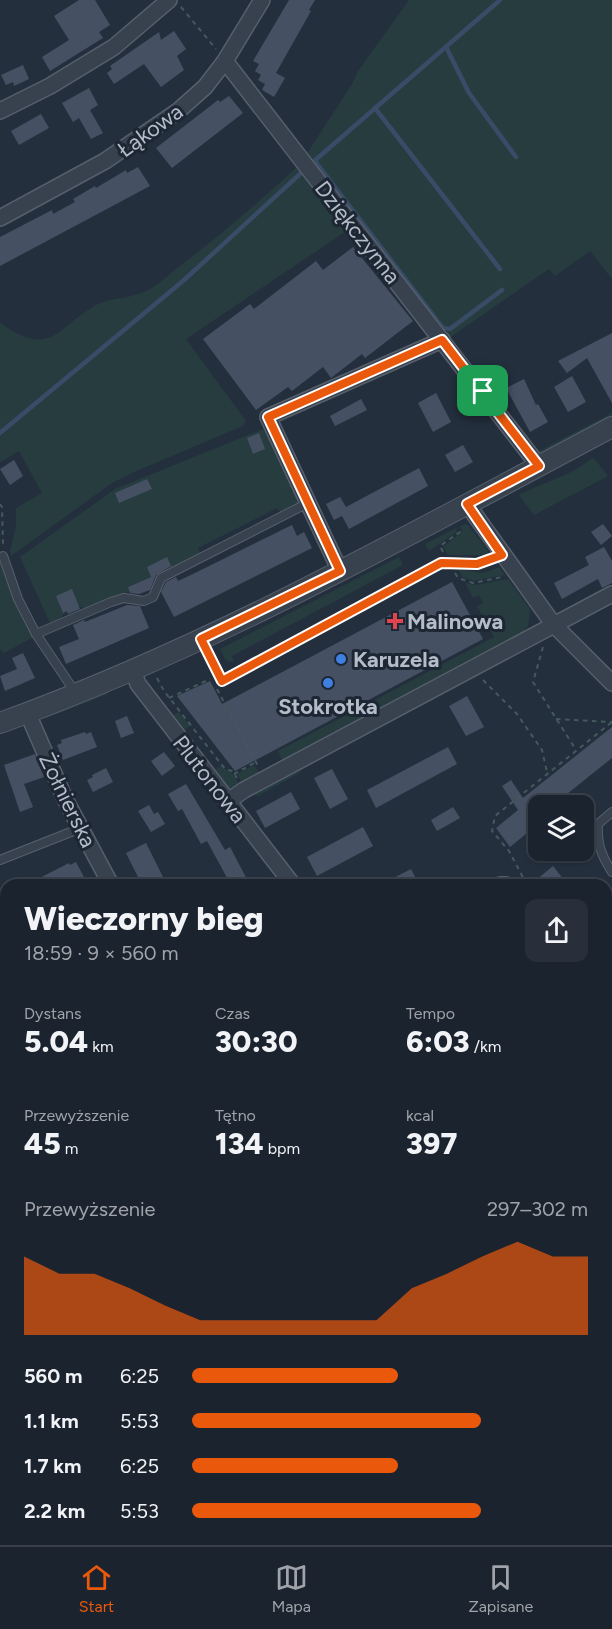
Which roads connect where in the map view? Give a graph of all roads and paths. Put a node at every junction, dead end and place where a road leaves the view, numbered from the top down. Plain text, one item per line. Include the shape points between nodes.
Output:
1 (169, 0) edge
2 (175, 0) edge
3 (262, 0) edge
4 (225, 60) junction
5 (0, 111) edge
6 (0, 218) edge
7 (442, 340) junction
8 (612, 427) edge
9 (539, 466) junction
10 (308, 503) junction
11 (0, 504) edge
12 (467, 504) junction
13 (456, 525) dead end
14 (445, 555) dead end
15 (502, 555) junction
16 (3, 556) joint
17 (452, 568) dead end
18 (340, 571) junction
19 (509, 576) dead end
20 (612, 594) edge
21 (554, 625) junction
22 (36, 633) junction
23 (201, 639) junction
24 (548, 645) dead end
25 (543, 647) junction
26 (537, 648) dead end
27 (133, 670) junction
28 (208, 670) dead end
29 (156, 676) dead end
30 (212, 680) junction
31 (485, 682) dead end
32 (612, 683) edge
33 (77, 694) junction
34 (170, 698) junction
35 (28, 714) junction
36 (556, 718) junction
37 (2, 719) edge
38 (612, 722) edge
39 (576, 750) junction
40 (256, 762) junction
41 (261, 773) dead end
42 (548, 773) junction
43 (234, 774) junction
44 (241, 784) dead end
45 (227, 801) junction
46 (612, 812) edge
47 (81, 828) junction
48 (0, 860) edge
49 (612, 872) edge
50 (108, 879) edge
51 (288, 879) edge
52 (524, 879) edge

1 - 5 street via 114,47
2 - 4 path
3 - 4 street, Łąkowa
4 - 6 street, Łąkowa via 205,87 178,111 105,161
4 - 7 street, Dziękczynna
7 - 9 street, Dziękczynna
7 - 10 street via 268,417
8 - 9 street
9 - 12 street
10 - 18 street
10 - 22 lane via 161,578 153,597 144,602 124,598
11 - 16 path
12 - 15 street
12 - 18 street
13 - 14 path via 460,532 440,546
15 - 21 street
15 - 23 lane via 477,564 441,563 222,681
16 - 22 lane via 18,599
17 - 19 path via 458,578 473,583
18 - 23 street
20 - 21 street
21 - 32 street
21 - 45 street
22 - 33 lane
23 - 27 street
24 - 25 path
25 - 26 path
25 - 36 path via 533,682
27 - 33 street
27 - 45 street, Plutonowa via 138,684
28 - 30 path
29 - 34 path
30 - 34 path
30 - 40 path
31 - 42 path via 517,714 542,750
33 - 35 street
34 - 43 path via 225,769
35 - 37 street
35 - 47 street, Żołnierska
36 - 38 path
36 - 39 path
38 - 39 path
39 - 42 path
40 - 41 path
40 - 43 path
42 - 52 path via 495,816 492,831 509,851
43 - 44 path
45 - 51 street, Plutonowa
46 - 49 lane via 598,824 597,841
47 - 48 lane
47 - 50 street, Żołnierska

